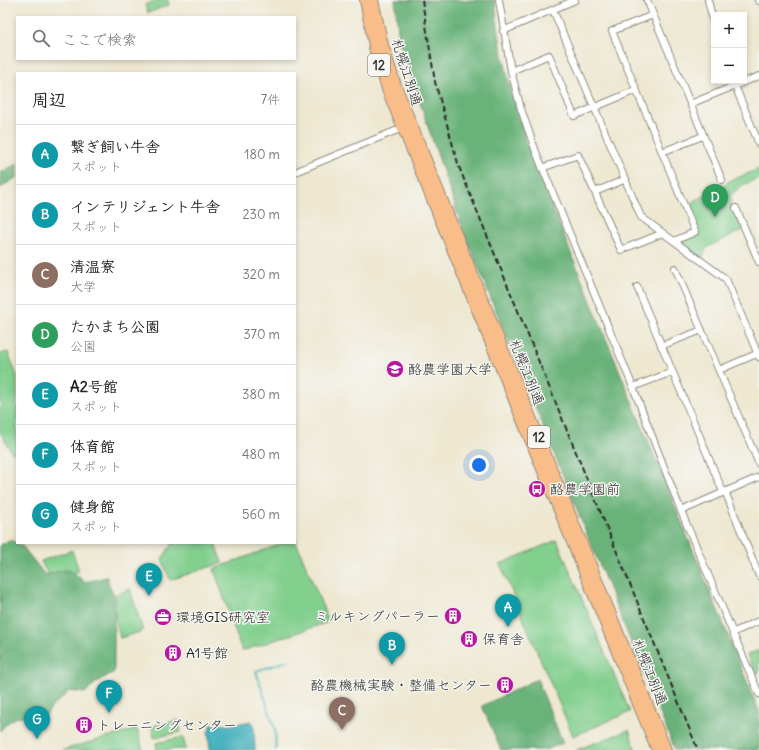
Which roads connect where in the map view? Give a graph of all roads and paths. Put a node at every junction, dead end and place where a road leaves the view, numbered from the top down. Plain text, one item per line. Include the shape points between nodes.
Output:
1 (365, 0) edge
2 (373, 0) edge
3 (499, 0) edge
4 (647, 0) edge
5 (708, 0) edge
6 (572, 1) edge
7 (554, 10) junction
8 (711, 12) edge
9 (653, 15) junction
10 (503, 31) junction
11 (511, 71) junction
12 (759, 76) edge
13 (747, 79) edge
14 (732, 84) edge
15 (734, 84) edge
16 (636, 90) junction
17 (690, 104) junction
18 (596, 107) junction
19 (407, 126) junction
20 (703, 136) junction
21 (759, 144) edge
22 (662, 152) junction
23 (542, 168) junction
24 (296, 172) edge
25 (626, 179) junction
26 (722, 180) dead end
27 (595, 192) junction
28 (736, 208) dead end
29 (662, 232) junction
30 (674, 241) junction
31 (759, 262) edge
32 (675, 268) dead end
33 (636, 287) dead end
34 (702, 330) junction
35 (661, 346) junction
36 (758, 354) edge
37 (719, 370) junction
38 (672, 372) junction
39 (634, 387) junction
40 (759, 464) edge
41 (759, 477) edge
42 (724, 492) junction
43 (681, 511) junction
44 (759, 576) edge
45 (759, 621) edge
46 (734, 632) junction
47 (756, 680) edge
48 (759, 694) edge
49 (657, 750) edge
50 (666, 750) edge

1 - 19 highway, 札幌江別通 / 12 via 379,62
2 - 19 highway, 札幌江別通 / 12
3 - 10 street
4 - 9 street
5 - 8 street
6 - 7 street
7 - 10 street
7 - 18 street
9 - 16 street via 612,31
9 - 17 street
10 - 11 street
11 - 18 street via 549,55 574,116
11 - 23 street via 520,109
12 - 13 street
14 - 17 street
15 - 21 street
16 - 18 street
16 - 22 street
17 - 20 street
18 - 25 street
19 - 24 street
19 - 49 highway, 札幌江別通 / 12
19 - 50 highway, 札幌江別通 / 12
20 - 22 street
20 - 26 street
22 - 30 street via 696,232
23 - 27 street via 578,155
23 - 39 street
25 - 27 street
25 - 29 street via 641,217
27 - 29 street via 621,250
28 - 31 street
29 - 30 street
30 - 36 street via 726,278
32 - 34 street
33 - 35 street
34 - 35 street
34 - 37 street
35 - 38 street
36 - 37 street
37 - 40 street
38 - 39 street
38 - 42 street
39 - 43 street
41 - 42 street
42 - 43 street
42 - 44 street
43 - 46 street
45 - 46 street
46 - 47 street
47 - 48 street

